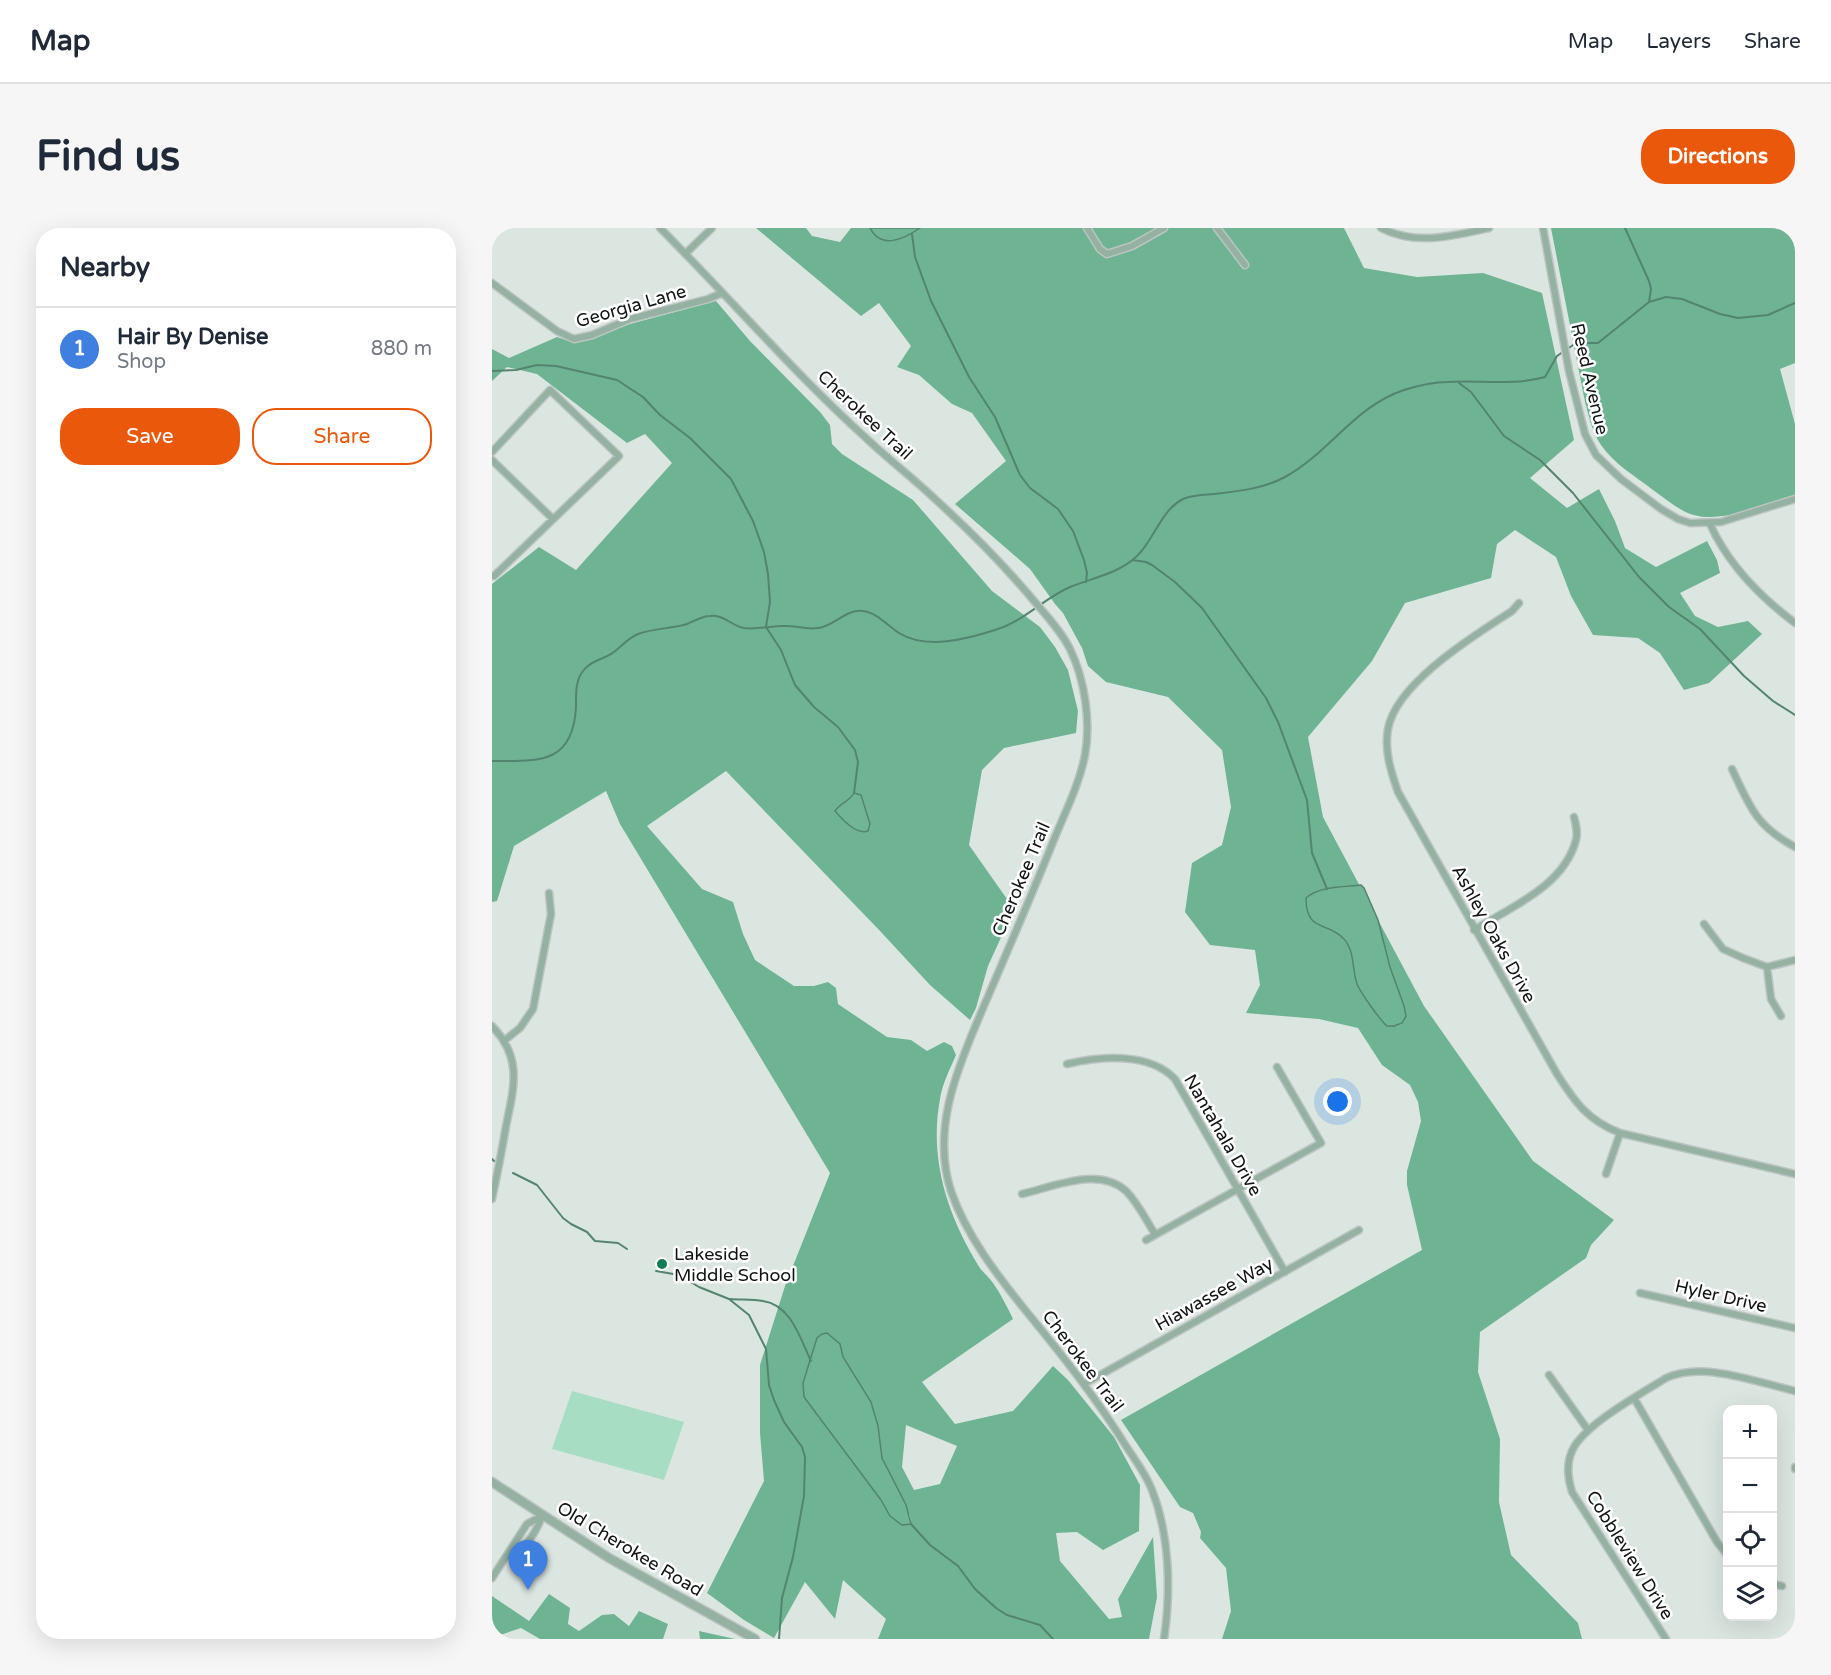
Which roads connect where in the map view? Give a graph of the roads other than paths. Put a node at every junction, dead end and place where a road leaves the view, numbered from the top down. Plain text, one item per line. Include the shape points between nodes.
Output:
1 (660, 228) edge
2 (712, 228) edge
3 (1087, 228) edge
4 (1164, 228) edge
5 (1217, 228) edge
6 (1381, 228) edge
7 (1490, 228) edge
8 (1543, 228) edge
9 (686, 254) junction
10 (1245, 265) dead end
11 (492, 284) edge
12 (722, 293) junction
13 (492, 452) edge
14 (492, 460) edge
15 (1795, 500) edge
16 (553, 519) junction
17 (1710, 524) junction
18 (492, 576) edge
19 (1519, 603) dead end
20 (1795, 623) edge
21 (1731, 770) dead end
22 (1574, 817) dead end
23 (1795, 847) edge
24 (549, 892) dead end
25 (1704, 924) dead end
26 (1474, 930) junction
27 (1795, 960) edge
28 (1767, 967) junction
29 (1781, 1016) dead end
30 (492, 1026) edge
31 (505, 1040) junction
32 (1067, 1064) dead end
33 (1277, 1067) dead end
34 (1620, 1133) junction
35 (1606, 1174) dead end
36 (1795, 1174) edge
37 (1237, 1188) junction
38 (1022, 1194) dead end
39 (492, 1199) edge
40 (1359, 1230) dead end
41 (1155, 1234) junction
42 (1146, 1240) dead end
43 (1284, 1272) junction
44 (1640, 1293) dead end
45 (1795, 1328) edge
46 (1549, 1375) dead end
47 (1084, 1384) junction
48 (1795, 1391) edge
49 (1634, 1398) junction
50 (1588, 1430) junction
51 (492, 1482) edge
52 (542, 1516) junction
53 (1723, 1550) edge
54 (507, 1557) junction
55 (492, 1578) edge
56 (1777, 1585) edge
57 (1782, 1586) dead end
58 (492, 1633) edge
59 (495, 1639) edge
60 (755, 1639) edge
61 (1164, 1639) edge
62 (1666, 1639) edge

1 - 9 street, Cherokee Trail
2 - 9 street
3 - 4 street via 1107,254 1132,246
5 - 10 street
6 - 7 street via 1420,239
8 - 17 street, Reed Avenue via 1569,371 1585,434 1596,455 1670,515 1690,523
9 - 12 street, Cherokee Trail
11 - 12 street, Georgia Lane via 557,332 574,339
12 - 47 street, Cherokee Trail via 779,355 934,498 1024,590 1070,649 1087,717 1086,752 1070,801 962,1057 950,1093 944,1152 951,1191 971,1234 1004,1284
13 - 16 street via 550,390 619,456
14 - 16 street
15 - 17 street, Reed Avenue
16 - 18 street
17 - 20 street via 1745,578
19 - 26 street, Ashley Oaks Drive via 1429,670 1397,706 1387,730 1389,760 1398,792
21 - 23 street via 1753,813 1771,832
22 - 26 street via 1576,841 1554,878
24 - 31 street via 551,914 533,1009 520,1028
25 - 28 street via 1724,949
26 - 34 street, Ashley Oaks Drive via 1575,1102 1594,1120
27 - 28 street
28 - 29 street via 1771,999
30 - 31 street
31 - 39 street via 514,1083
32 - 37 street, Nantahala Drive via 1127,1059 1162,1068 1175,1079
33 - 37 street via 1321,1143
34 - 35 street
34 - 36 street, Ashley Oaks Drive
37 - 41 street
37 - 43 street, Nantahala Drive
38 - 41 street via 1079,1181 1105,1181 1133,1199
40 - 43 street, Hiawassee Way
41 - 42 street
43 - 47 street, Hiawassee Way
44 - 45 street, Hyler Drive
46 - 50 street
47 - 61 street, Cherokee Trail via 1113,1424 1156,1502 1168,1581
48 - 49 street, Cobbleview Drive via 1698,1370 1672,1375
49 - 50 street, Cobbleview Drive
49 - 53 street
50 - 62 street, Cobbleview Drive via 1569,1458 1572,1492
51 - 52 street, Old Cherokee Road
52 - 54 street via 527,1524
52 - 54 street via 532,1537
52 - 60 street, Old Cherokee Road via 646,1580
54 - 55 street
56 - 57 street
58 - 59 street

